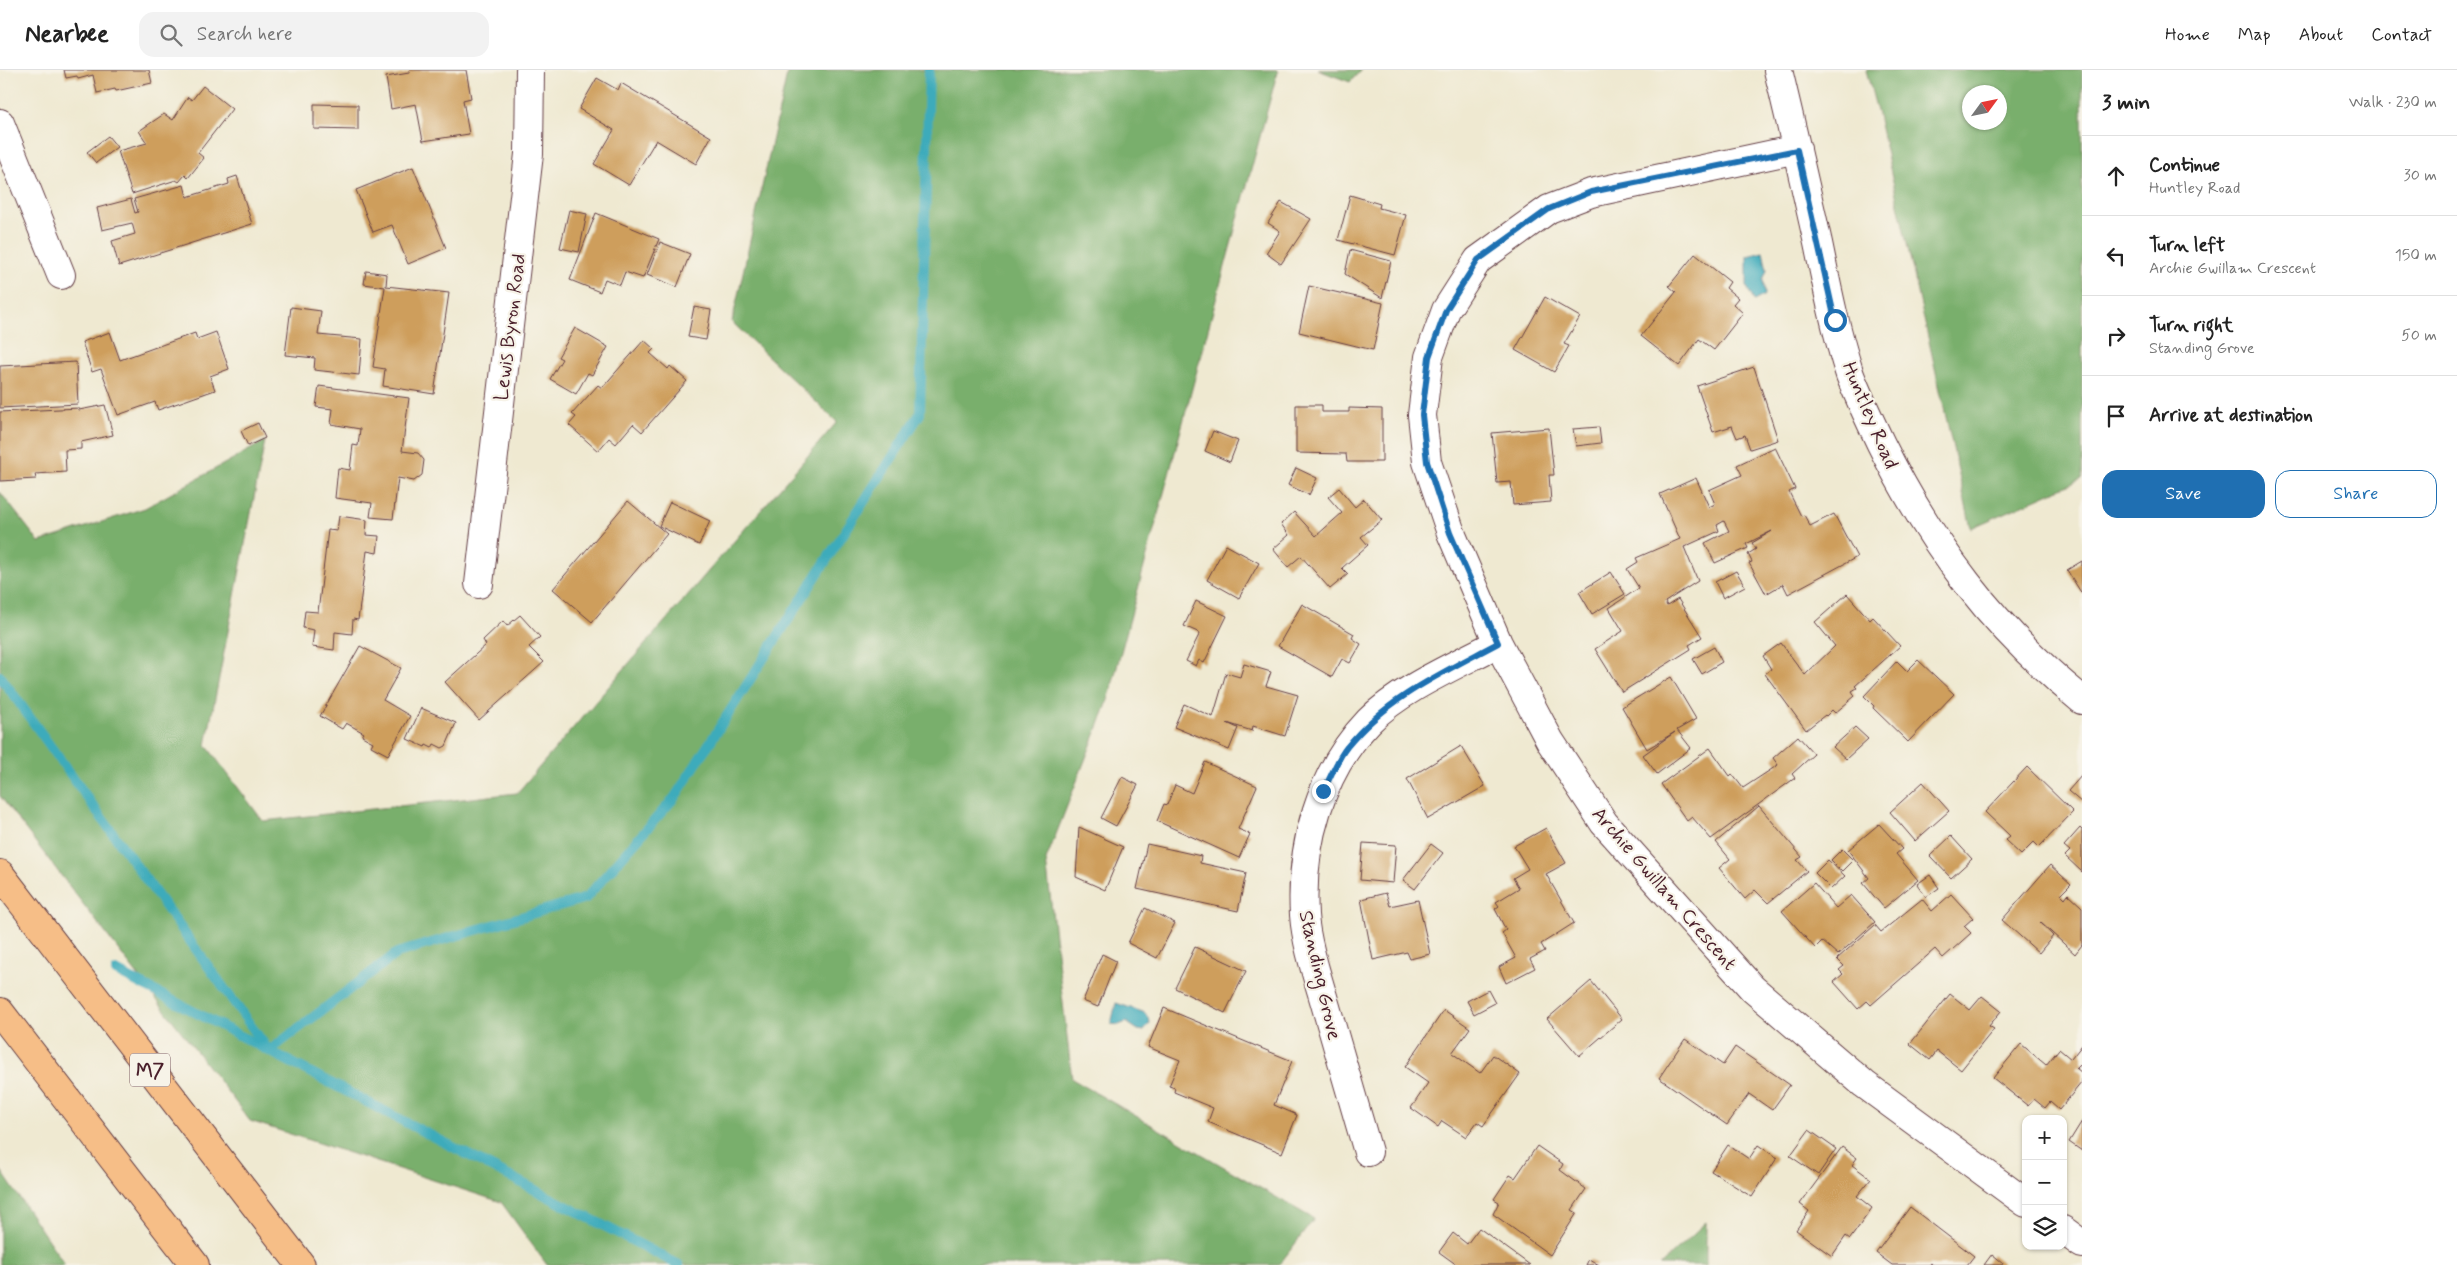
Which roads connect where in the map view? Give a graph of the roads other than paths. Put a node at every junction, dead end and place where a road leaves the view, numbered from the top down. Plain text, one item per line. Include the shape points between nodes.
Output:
1 (530, 70) edge
2 (1778, 70) edge
3 (0, 122) edge
4 (1797, 150) junction
5 (61, 274) dead end
6 (479, 584) dead end
7 (1498, 643) junction
8 (2082, 700) edge
9 (0, 874) edge
10 (0, 1012) edge
11 (1368, 1152) dead end
12 (2022, 1200) edge
13 (2067, 1233) edge
14 (2082, 1244) edge
15 (195, 1265) edge
16 (301, 1265) edge

1 - 6 street, Lewis Byron Road via 529,154
2 - 4 street, Huntley Road
3 - 5 street
4 - 7 street, Archie Gwillam Crescent via 1591,192 1549,209 1478,260 1446,310 1429,357 1422,415 1427,462 1450,533
4 - 8 street, Huntley Road via 1835,320 1851,376 1898,478 1973,594 2048,672
7 - 11 street, Standing Grove via 1404,694 1371,720 1346,749 1328,782 1310,835 1304,871 1304,918
7 - 12 street, Archie Gwillam Crescent via 1550,741 1604,823 1754,989 1864,1084
9 - 16 highway, M7
10 - 15 highway
13 - 14 street

